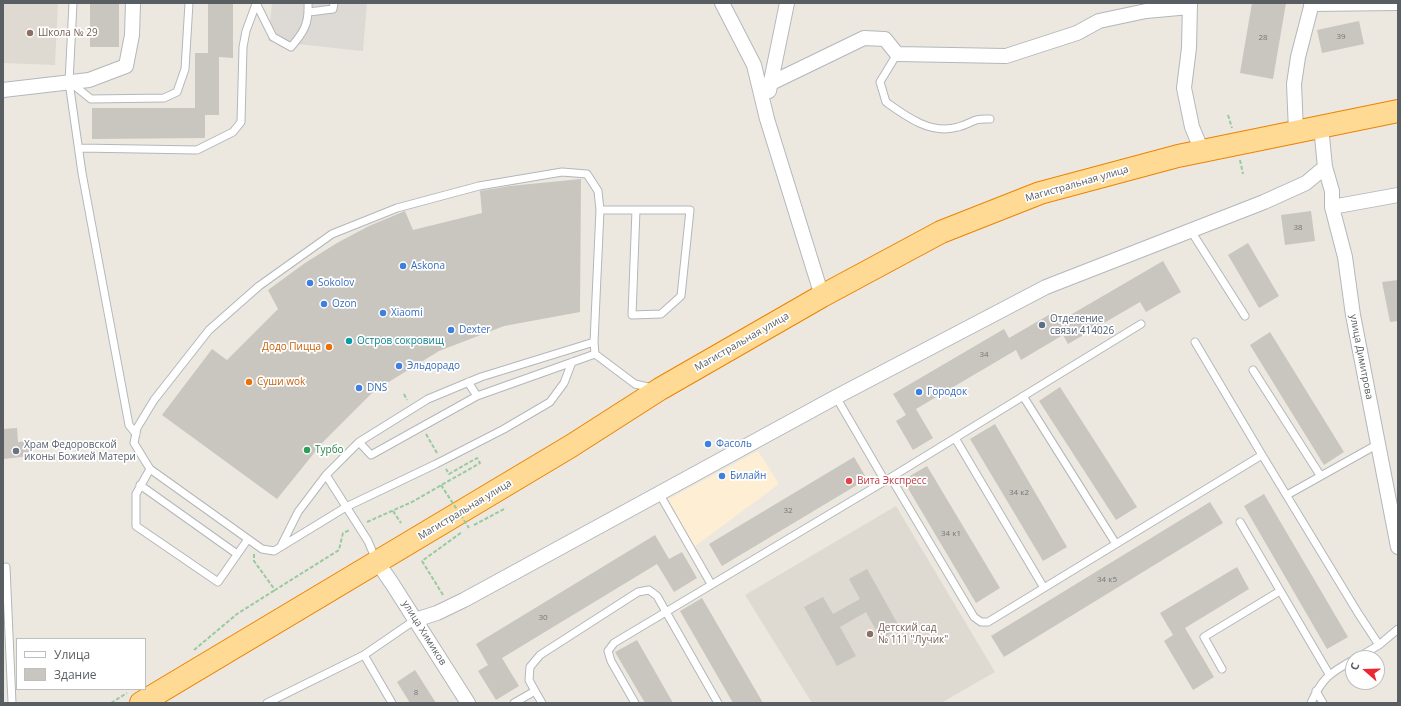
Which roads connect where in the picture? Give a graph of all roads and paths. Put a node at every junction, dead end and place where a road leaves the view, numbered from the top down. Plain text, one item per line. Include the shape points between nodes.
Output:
1 (73, 3) edge
2 (132, 3) edge
3 (189, 3) edge
4 (308, 3) edge
5 (334, 3) edge
6 (722, 3) edge
7 (787, 3) edge
8 (1311, 3) edge
9 (1398, 3) edge
10 (256, 4) edge
11 (1190, 5) edge
12 (309, 12) junction
13 (897, 54) junction
14 (70, 82) junction
15 (769, 84) junction
16 (3, 90) edge
17 (1398, 111) edge
18 (767, 119) junction
19 (990, 119) dead end
20 (1321, 126) junction
21 (1296, 131) junction
22 (79, 148) junction
23 (1202, 151) junction
24 (1326, 167) junction
25 (1398, 195) edge
26 (1332, 207) junction
27 (600, 210) junction
28 (636, 210) junction
29 (1191, 231) junction
30 (822, 296) junction
31 (1245, 316) dead end
32 (1141, 324) dead end
33 (594, 342) junction
34 (1195, 342) dead end
35 (595, 354) junction
36 (572, 362) junction
37 (1253, 370) dead end
38 (468, 382) junction
39 (660, 389) junction
40 (404, 394) dead end
41 (477, 396) junction
42 (1023, 396) junction
43 (836, 397) junction
44 (412, 409) junction
45 (422, 427) junction
46 (136, 434) junction
47 (955, 438) junction
48 (359, 442) junction
49 (1378, 444) junction
50 (1262, 455) junction
51 (442, 461) junction
52 (150, 469) junction
53 (326, 475) junction
54 (1320, 475) junction
55 (888, 479) junction
56 (140, 485) junction
57 (441, 485) junction
58 (659, 493) junction
59 (1287, 495) junction
60 (346, 507) junction
61 (506, 508) dead end
62 (393, 511) junction
63 (1240, 522) dead end
64 (401, 523) dead end
65 (358, 526) junction
66 (469, 528) junction
67 (248, 539) junction
68 (1116, 544) junction
69 (256, 545) junction
70 (282, 546) junction
71 (1398, 547) edge
72 (237, 554) junction
73 (421, 556) dead end
74 (424, 559) junction
75 (378, 563) junction
76 (6, 567) dead end
77 (711, 584) junction
78 (1044, 588) junction
79 (275, 590) junction
80 (1280, 591) junction
81 (450, 607) junction
82 (665, 612) junction
83 (415, 620) junction
84 (1398, 629) edge
85 (1379, 645) junction
86 (1371, 650) edge
87 (192, 652) dead end
88 (364, 655) junction
89 (1345, 665) edge
90 (1222, 669) dead end
91 (1329, 674) junction
92 (535, 691) junction
93 (1316, 691) junction
94 (135, 698) edge
95 (12, 703) edge
96 (111, 703) edge
97 (267, 703) edge
98 (392, 703) edge
99 (468, 703) edge
100 (514, 703) edge
101 (542, 703) edge
102 (635, 703) edge
103 (718, 703) edge
104 (1311, 703) edge
105 (1323, 703) edge

1 - 14 lane
2 - 14 street via 132,35 126,66 89,80
3 - 14 lane via 185,69 177,92 164,98 91,99
4 - 12 lane
5 - 12 lane via 333,9
6 - 18 street via 754,65
7 - 15 street
8 - 9 street
8 - 21 street via 1294,84
10 - 12 lane via 274,37 291,47 304,32
10 - 22 lane via 243,47 241,122 233,132 197,150
11 - 13 street via 1099,21 1077,33 1006,56
11 - 23 street via 1190,48 1184,88 1192,127
13 - 15 street via 885,39 864,38
13 - 19 lane via 880,82 886,102 912,120 939,130 958,127 978,118
14 - 16 street
14 - 22 lane
15 - 18 street
17 - 20 highway, Магистральная улица
18 - 30 street
20 - 21 highway, Магистральная улица
20 - 24 street, улица Димитрова
21 - 23 highway, Магистральная улица
22 - 46 lane via 129,426
23 - 30 highway, Магистральная улица via 1040,193 941,232
24 - 26 street, улица Димитрова via 1332,191
24 - 29 street via 1306,183
25 - 26 street
26 - 49 street, улица Димитрова via 1345,257 1353,315
27 - 28 lane
27 - 33 lane
27 - 46 lane via 598,191 587,174 562,172 479,186 397,208 332,234 259,286 208,330 154,400
28 - 28 lane via 690,210 681,296 661,314 632,315
29 - 31 lane
29 - 43 street via 1046,287
30 - 39 highway, Магистральная улица
32 - 42 lane
33 - 35 lane
33 - 38 lane
34 - 50 lane
35 - 36 lane
35 - 39 lane via 635,384
36 - 41 lane
36 - 51 lane via 564,383 550,402
37 - 54 lane
38 - 41 lane
38 - 44 lane via 428,399
39 - 75 highway, Магистральная улица
40 - 44 path
41 - 45 lane
42 - 47 lane
42 - 68 lane
43 - 55 lane
43 - 58 street
44 - 48 lane
45 - 48 lane via 371,456
45 - 51 path
46 - 52 lane via 134,443
47 - 55 lane
47 - 78 lane
48 - 53 lane
49 - 54 lane
49 - 71 street, улица Димитрова
50 - 59 lane
50 - 68 lane
51 - 57 path via 449,474 477,458 480,463
51 - 60 lane
52 - 56 lane
52 - 67 lane
53 - 60 lane
53 - 70 lane via 298,512
54 - 59 lane
55 - 77 lane
55 - 78 lane via 974,616 981,622 988,622
56 - 72 lane
56 - 72 lane via 136,494 136,526 218,582
57 - 62 path
57 - 66 path, bridge
58 - 77 lane
58 - 81 street
59 - 85 lane
60 - 65 lane
60 - 70 lane
61 - 66 path
62 - 64 path
62 - 65 path
63 - 80 lane
65 - 75 lane
65 - 79 path via 343,533 339,550
66 - 74 path
67 - 69 lane
67 - 72 lane
68 - 78 lane
69 - 70 lane via 274,551
69 - 79 path via 254,561
73 - 74 path
74 - 81 path via 422,561
75 - 83 street, улица Химиков
75 - 94 highway, Магистральная улица
76 - 95 lane
77 - 82 lane
79 - 87 path via 237,614
80 - 90 lane via 1204,637
80 - 91 lane
81 - 83 street
82 - 92 lane via 657,596 649,590 638,592 540,655 530,666 529,680
82 - 102 lane via 614,643 608,651
82 - 103 lane
83 - 88 lane
83 - 99 street, улица Химиков
84 - 85 lane
85 - 86 lane
88 - 97 lane
88 - 98 lane
89 - 91 lane
91 - 93 lane
92 - 100 lane
92 - 101 lane
93 - 104 lane
93 - 105 lane
94 - 96 path

